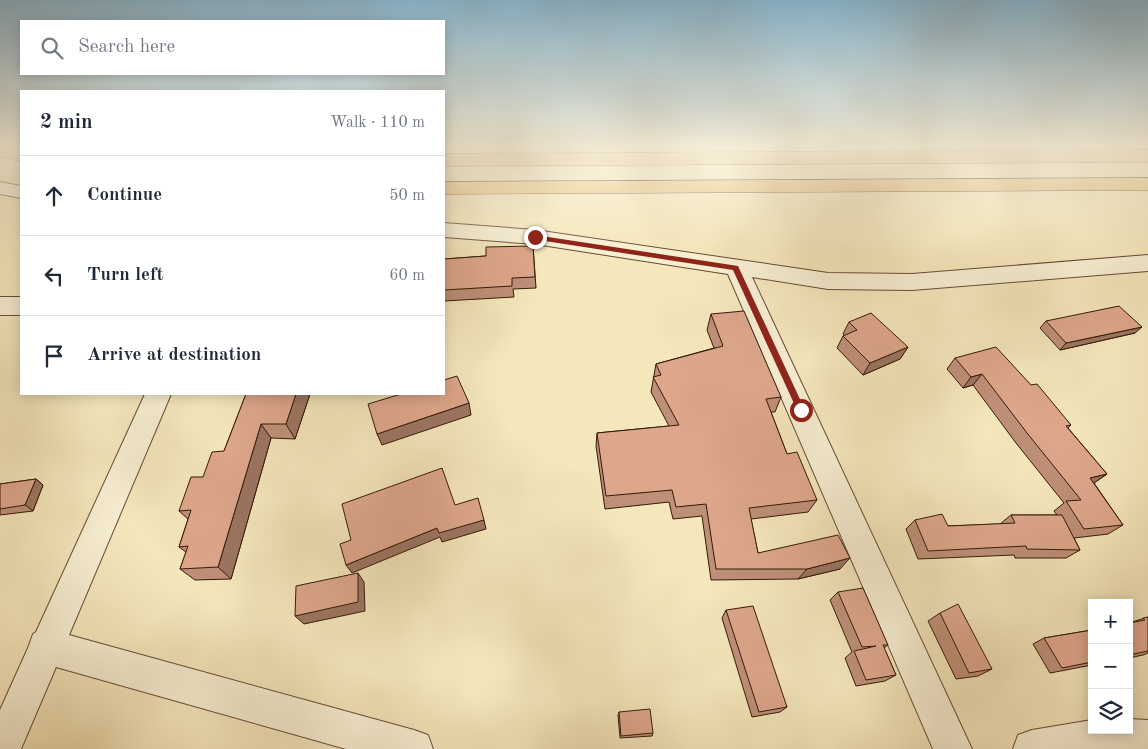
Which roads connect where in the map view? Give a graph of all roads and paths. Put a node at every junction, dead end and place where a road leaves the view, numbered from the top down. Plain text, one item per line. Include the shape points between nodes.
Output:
1 (1148, 184) edge
2 (0, 188) edge
3 (445, 188) edge
4 (20, 192) edge
5 (445, 230) edge
6 (1148, 263) edge
7 (736, 268) junction
8 (0, 306) edge
9 (20, 306) edge
10 (158, 395) edge
11 (45, 646) junction
12 (1148, 739) edge
13 (2, 749) edge
14 (414, 749) edge
15 (953, 749) edge
16 (1032, 749) edge

1 - 3 main road
2 - 4 street
5 - 7 street via 535,237
6 - 7 street via 912,282 828,281
7 - 15 street
8 - 9 street
10 - 11 street
11 - 13 street
11 - 14 street
12 - 16 street via 1102,737

